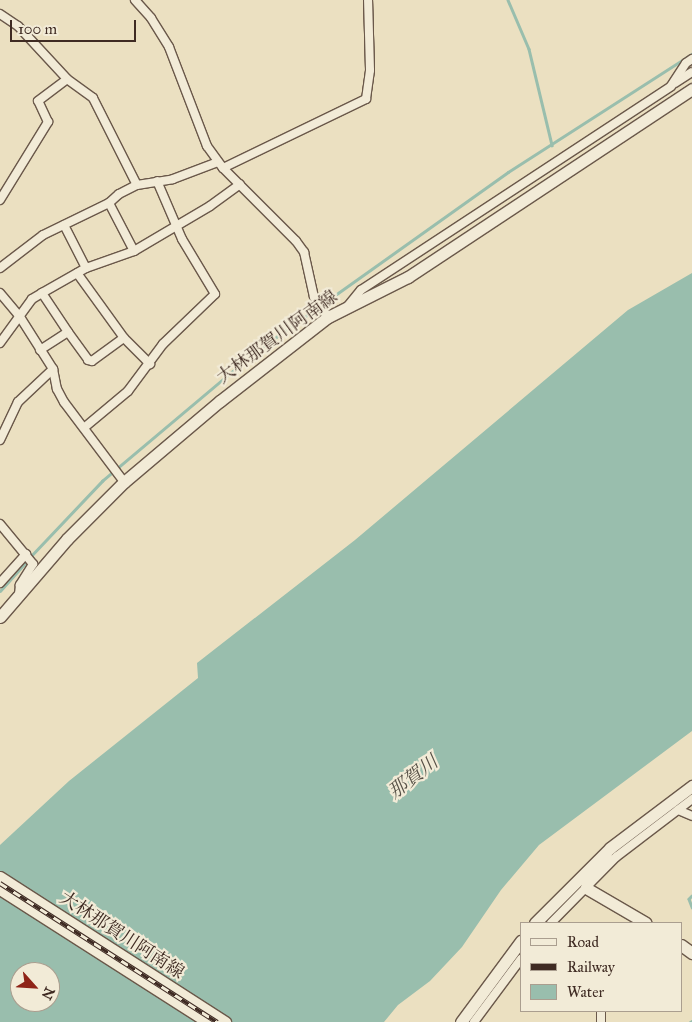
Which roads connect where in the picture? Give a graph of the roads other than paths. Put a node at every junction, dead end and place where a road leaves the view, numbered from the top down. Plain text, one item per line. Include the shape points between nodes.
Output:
1 (135, 0) edge
2 (368, 0) edge
3 (0, 14) edge
4 (692, 59) edge
5 (692, 72) edge
6 (67, 79) junction
7 (671, 86) junction
8 (692, 89) edge
9 (220, 165) junction
10 (158, 181) junction
11 (240, 184) junction
12 (138, 185) junction
13 (0, 200) edge
14 (109, 203) junction
15 (64, 225) junction
16 (177, 225) junction
17 (134, 251) junction
18 (0, 268) edge
19 (86, 268) junction
20 (76, 273) junction
21 (0, 293) edge
22 (42, 293) junction
23 (347, 307) junction
24 (326, 314) junction
25 (20, 317) junction
26 (68, 332) junction
27 (124, 338) junction
28 (0, 342) edge
29 (40, 350) junction
30 (150, 364) junction
31 (53, 369) junction
32 (85, 427) junction
33 (0, 440) edge
34 (124, 482) junction
35 (0, 524) edge
36 (26, 554) junction
37 (0, 583) edge
38 (19, 594) junction
39 (0, 617) edge
40 (692, 786) edge
41 (692, 799) edge
42 (678, 810) junction
43 (692, 816) edge
44 (610, 848) junction
45 (0, 877) edge
46 (586, 888) junction
47 (0, 889) edge
48 (638, 921) edge
49 (535, 922) edge
50 (552, 922) edge
51 (520, 942) edge
52 (520, 960) edge
53 (208, 1022) edge
54 (225, 1022) edge
55 (461, 1022) edge
56 (474, 1022) edge

1 - 9 street via 169,47 196,123
2 - 9 street via 370,70 366,99
3 - 6 street via 18,26
4 - 7 street
5 - 7 street
6 - 12 street via 85,90 100,108
6 - 13 street via 38,101 48,122
7 - 23 street via 361,290
8 - 23 main road, 大林那賀川阿南線 via 408,277
9 - 10 street
9 - 11 street
10 - 12 street
10 - 16 street
11 - 16 street
11 - 24 street via 300,246 317,301
12 - 14 street
14 - 15 street
14 - 17 street
15 - 18 street via 43,235
15 - 19 street
16 - 17 street
16 - 30 street via 215,294 163,344
17 - 19 street
19 - 20 street
20 - 22 street
20 - 27 street
21 - 25 street
22 - 25 street
22 - 26 street
23 - 24 main road, 大林那賀川阿南線
24 - 34 main road, 大林那賀川阿南線
25 - 28 street
25 - 29 street
26 - 27 street via 92,361
26 - 29 street
27 - 30 street
29 - 31 street
30 - 32 street via 128,391
31 - 32 street via 57,389
31 - 33 street via 18,402
32 - 34 street via 110,468
34 - 38 main road, 大林那賀川阿南線
35 - 36 street
36 - 37 street
36 - 38 street via 33,564 20,585
38 - 39 main road, 大林那賀川阿南線
40 - 44 main road
41 - 42 street
42 - 43 street
42 - 46 street via 616,857
44 - 46 main road via 586,883
44 - 49 main road
45 - 54 main road, 大林那賀川阿南線
46 - 48 main road
46 - 50 street
47 - 53 main road, 大林那賀川阿南線
51 - 55 main road
52 - 56 street

